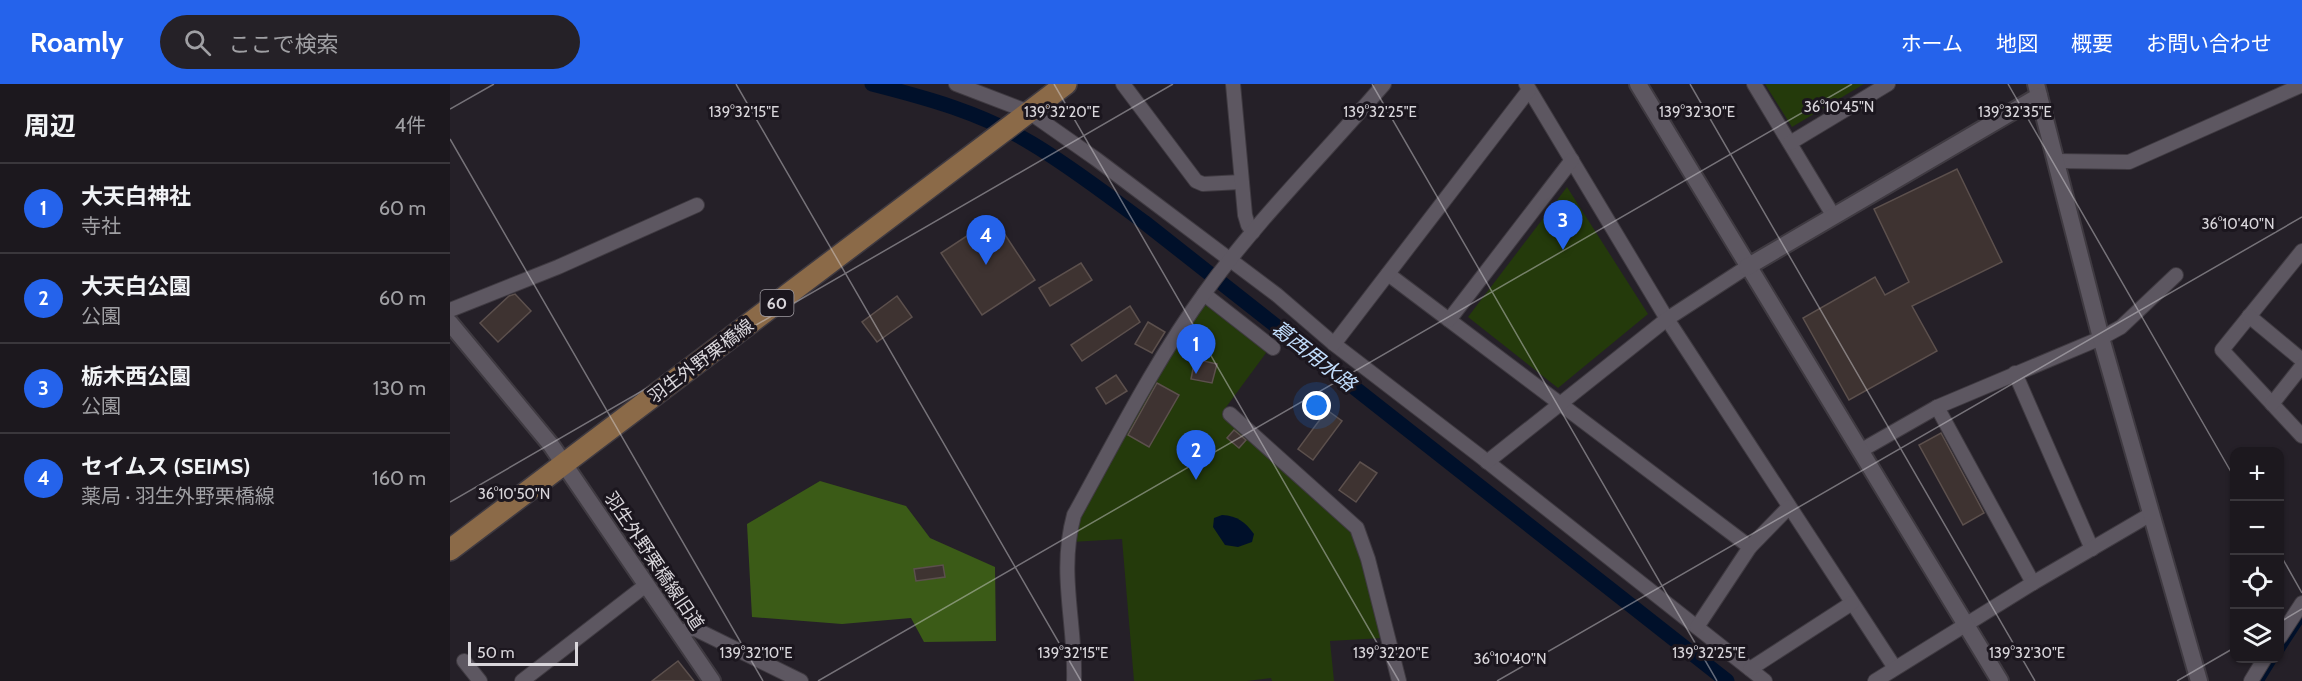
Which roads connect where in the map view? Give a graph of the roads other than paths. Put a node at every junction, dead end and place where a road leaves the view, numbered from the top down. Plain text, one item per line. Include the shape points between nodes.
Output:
1 (956, 84) edge
2 (1066, 84) edge
3 (1123, 84) edge
4 (1233, 84) edge
5 (1384, 84) edge
6 (1638, 84) edge
7 (1754, 84) edge
8 (1882, 85) edge
9 (2302, 85) edge
10 (1528, 87) edge
11 (2037, 90) edge
12 (1026, 114) junction
13 (1790, 143) junction
14 (1572, 160) junction
15 (2056, 161) junction
16 (1241, 182) junction
17 (697, 205) dead end
18 (1833, 214) junction
19 (1254, 232) junction
20 (2302, 251) edge
21 (1227, 263) junction
22 (1747, 267) junction
23 (1388, 274) junction
24 (2176, 275) dead end
25 (1205, 292) junction
26 (450, 310) edge
27 (2249, 316) junction
28 (1667, 319) junction
29 (1449, 320) junction
30 (450, 324) edge
31 (2101, 338) junction
32 (1334, 344) junction
33 (1272, 348) dead end
34 (2302, 360) edge
35 (2302, 366) edge
36 (2014, 373) junction
37 (1559, 404) junction
38 (2272, 404) junction
39 (1937, 407) junction
40 (1230, 414) dead end
41 (2302, 436) edge
42 (1860, 451) junction
43 (1487, 462) junction
44 (565, 464) junction
45 (1789, 507) junction
46 (2151, 514) junction
47 (1750, 547) junction
48 (2092, 549) junction
49 (450, 550) edge
50 (2033, 583) junction
51 (646, 585) junction
52 (1852, 603) junction
53 (2302, 603) edge
54 (1966, 624) junction
55 (1697, 627) junction
56 (2284, 631) edge
57 (681, 634) junction
58 (464, 661) dead end
59 (2262, 663) edge
60 (1895, 668) junction
61 (1750, 669) junction
62 (480, 681) edge
63 (522, 681) edge
64 (712, 681) edge
65 (801, 681) edge
66 (1074, 681) edge
67 (1399, 681) edge
68 (1765, 681) edge
69 (1875, 681) edge
70 (2000, 681) edge
71 (2199, 681) edge
72 (2251, 681) edge

1 - 12 street
2 - 12 main road, 羽生外野栗橋線 / 60
3 - 16 street via 1196,181
4 - 16 street
5 - 19 street
6 - 22 street
7 - 13 street
8 - 13 street
9 - 15 street via 2129,162
10 - 14 street
10 - 23 street
11 - 15 street
11 - 18 street
12 - 21 street via 1104,164
12 - 44 main road, 羽生外野栗橋線 / 60
13 - 18 street
14 - 28 street
14 - 29 street
15 - 31 street
16 - 19 street via 1245,215
17 - 26 street
18 - 22 street
19 - 21 street
20 - 27 street
21 - 25 street
21 - 32 street via 1277,295
22 - 28 street
22 - 42 street
23 - 29 street
23 - 32 street
24 - 31 street via 2121,327
25 - 33 street
25 - 66 street via 1158,363 1074,515 1066,574
27 - 34 street
27 - 38 street via 2222,350
28 - 37 street
28 - 45 street
29 - 37 street
30 - 44 street, 羽生外野栗橋線旧道
31 - 36 street
31 - 46 street
32 - 43 street
35 - 38 street
36 - 39 street
36 - 48 street
37 - 43 street
37 - 47 street
38 - 41 street
39 - 42 street
39 - 50 street
40 - 67 street via 1357,528
42 - 54 street
43 - 55 street
44 - 49 main road, 羽生外野栗橋線 / 60
44 - 51 street, 羽生外野栗橋線旧道
45 - 47 street
45 - 52 street
46 - 48 street
46 - 71 street
47 - 55 street
48 - 50 street
50 - 54 street
51 - 57 street, 羽生外野栗橋線旧道
51 - 63 street
52 - 60 street
52 - 61 street
53 - 56 street
54 - 60 street
54 - 70 street
55 - 61 street
57 - 64 street, 羽生外野栗橋線旧道
57 - 65 street via 695,629
58 - 62 street
59 - 72 street
60 - 69 street
61 - 68 street

